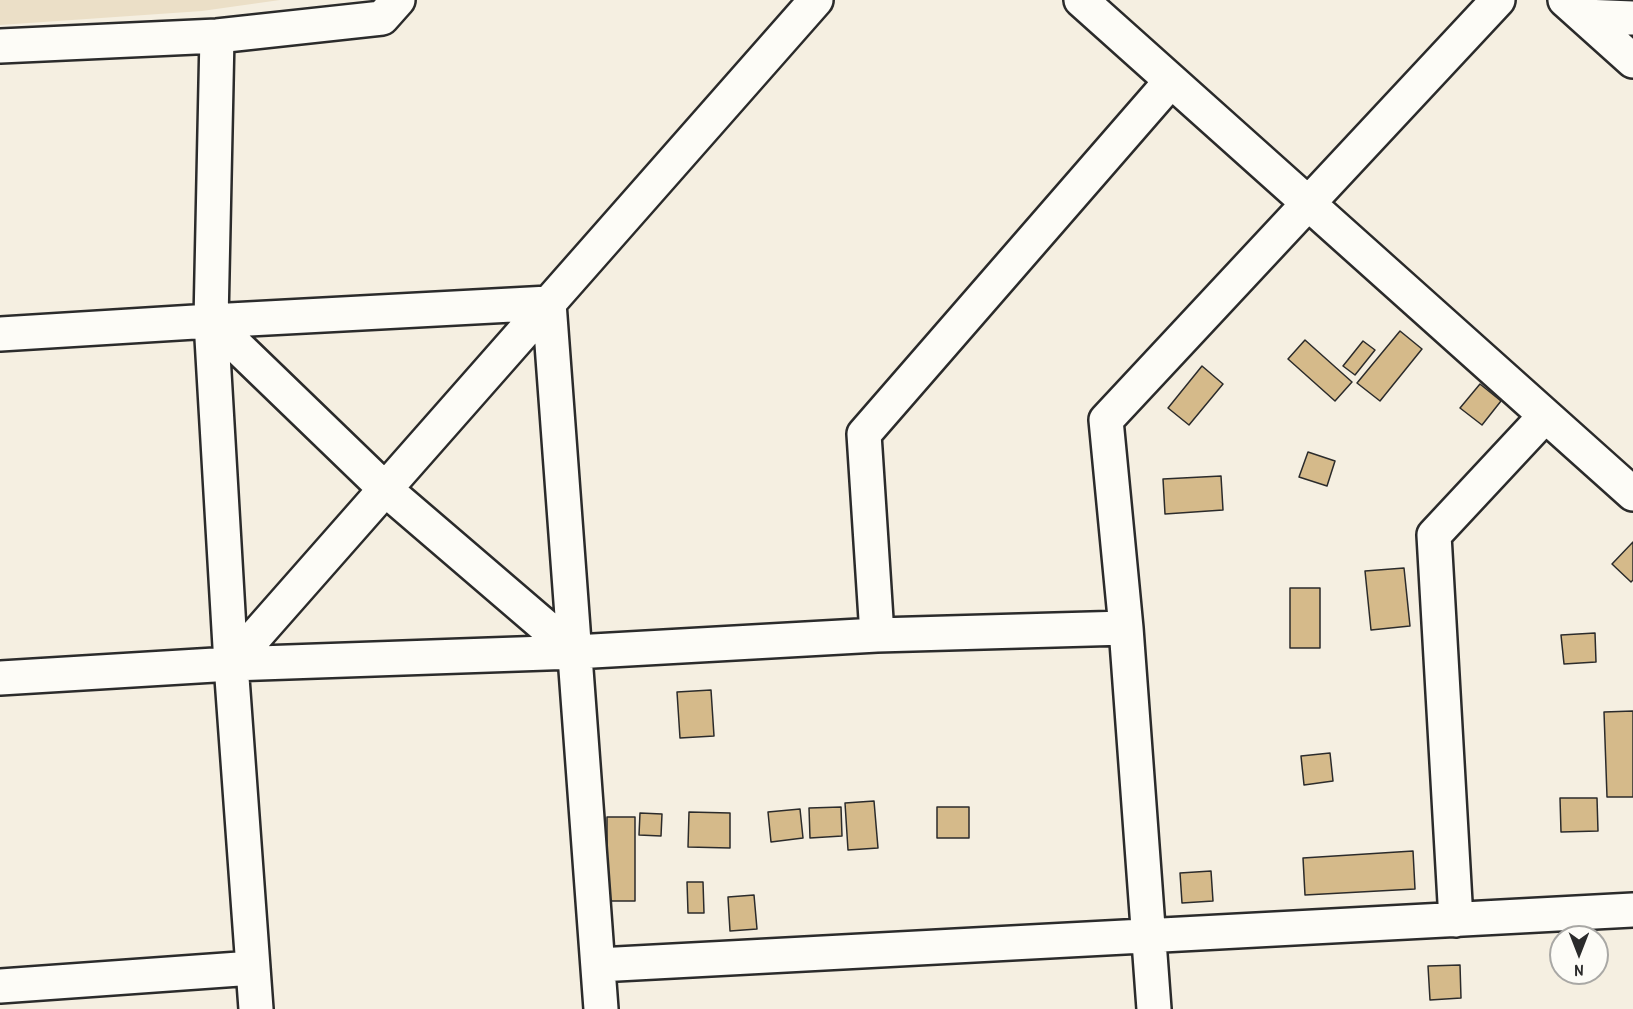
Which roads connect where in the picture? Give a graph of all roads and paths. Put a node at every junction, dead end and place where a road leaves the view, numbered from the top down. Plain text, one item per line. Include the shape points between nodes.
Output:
1 (398, 0) edge
2 (816, 0) edge
3 (1081, 0) edge
4 (1498, 0) edge
5 (1574, 8) edge
6 (1633, 18) edge
7 (216, 36) junction
8 (0, 46) edge
9 (1633, 61) edge
10 (1171, 81) junction
11 (1308, 203) junction
12 (549, 303) junction
13 (211, 321) junction
14 (0, 334) edge
15 (1545, 416) junction
16 (385, 489) junction
17 (1633, 494) edge
18 (1126, 628) junction
19 (878, 636) junction
20 (575, 652) junction
21 (231, 664) junction
22 (0, 678) edge
23 (1633, 910) edge
24 (1456, 920) junction
25 (1148, 936) junction
26 (598, 965) junction
27 (253, 968) junction
28 (0, 986) edge
29 (256, 1009) edge
30 (601, 1009) edge
31 (1154, 1009) edge

1 - 7 street via 382,18
2 - 12 street
3 - 10 street
4 - 11 street
5 - 6 street
5 - 9 street
7 - 8 street
7 - 13 street
10 - 11 street
10 - 19 street via 864,434
11 - 15 street
11 - 18 street via 1106,420
12 - 13 street
12 - 16 street
12 - 20 street
13 - 14 street
13 - 16 street
13 - 21 street
15 - 17 street
15 - 24 street via 1434,535
16 - 20 street
16 - 21 street
18 - 19 street
18 - 25 street
19 - 20 street
20 - 21 street
20 - 26 street
21 - 22 street
21 - 27 street
23 - 24 street
24 - 25 street
25 - 26 street
25 - 31 street
26 - 30 street
27 - 28 street
27 - 29 street

